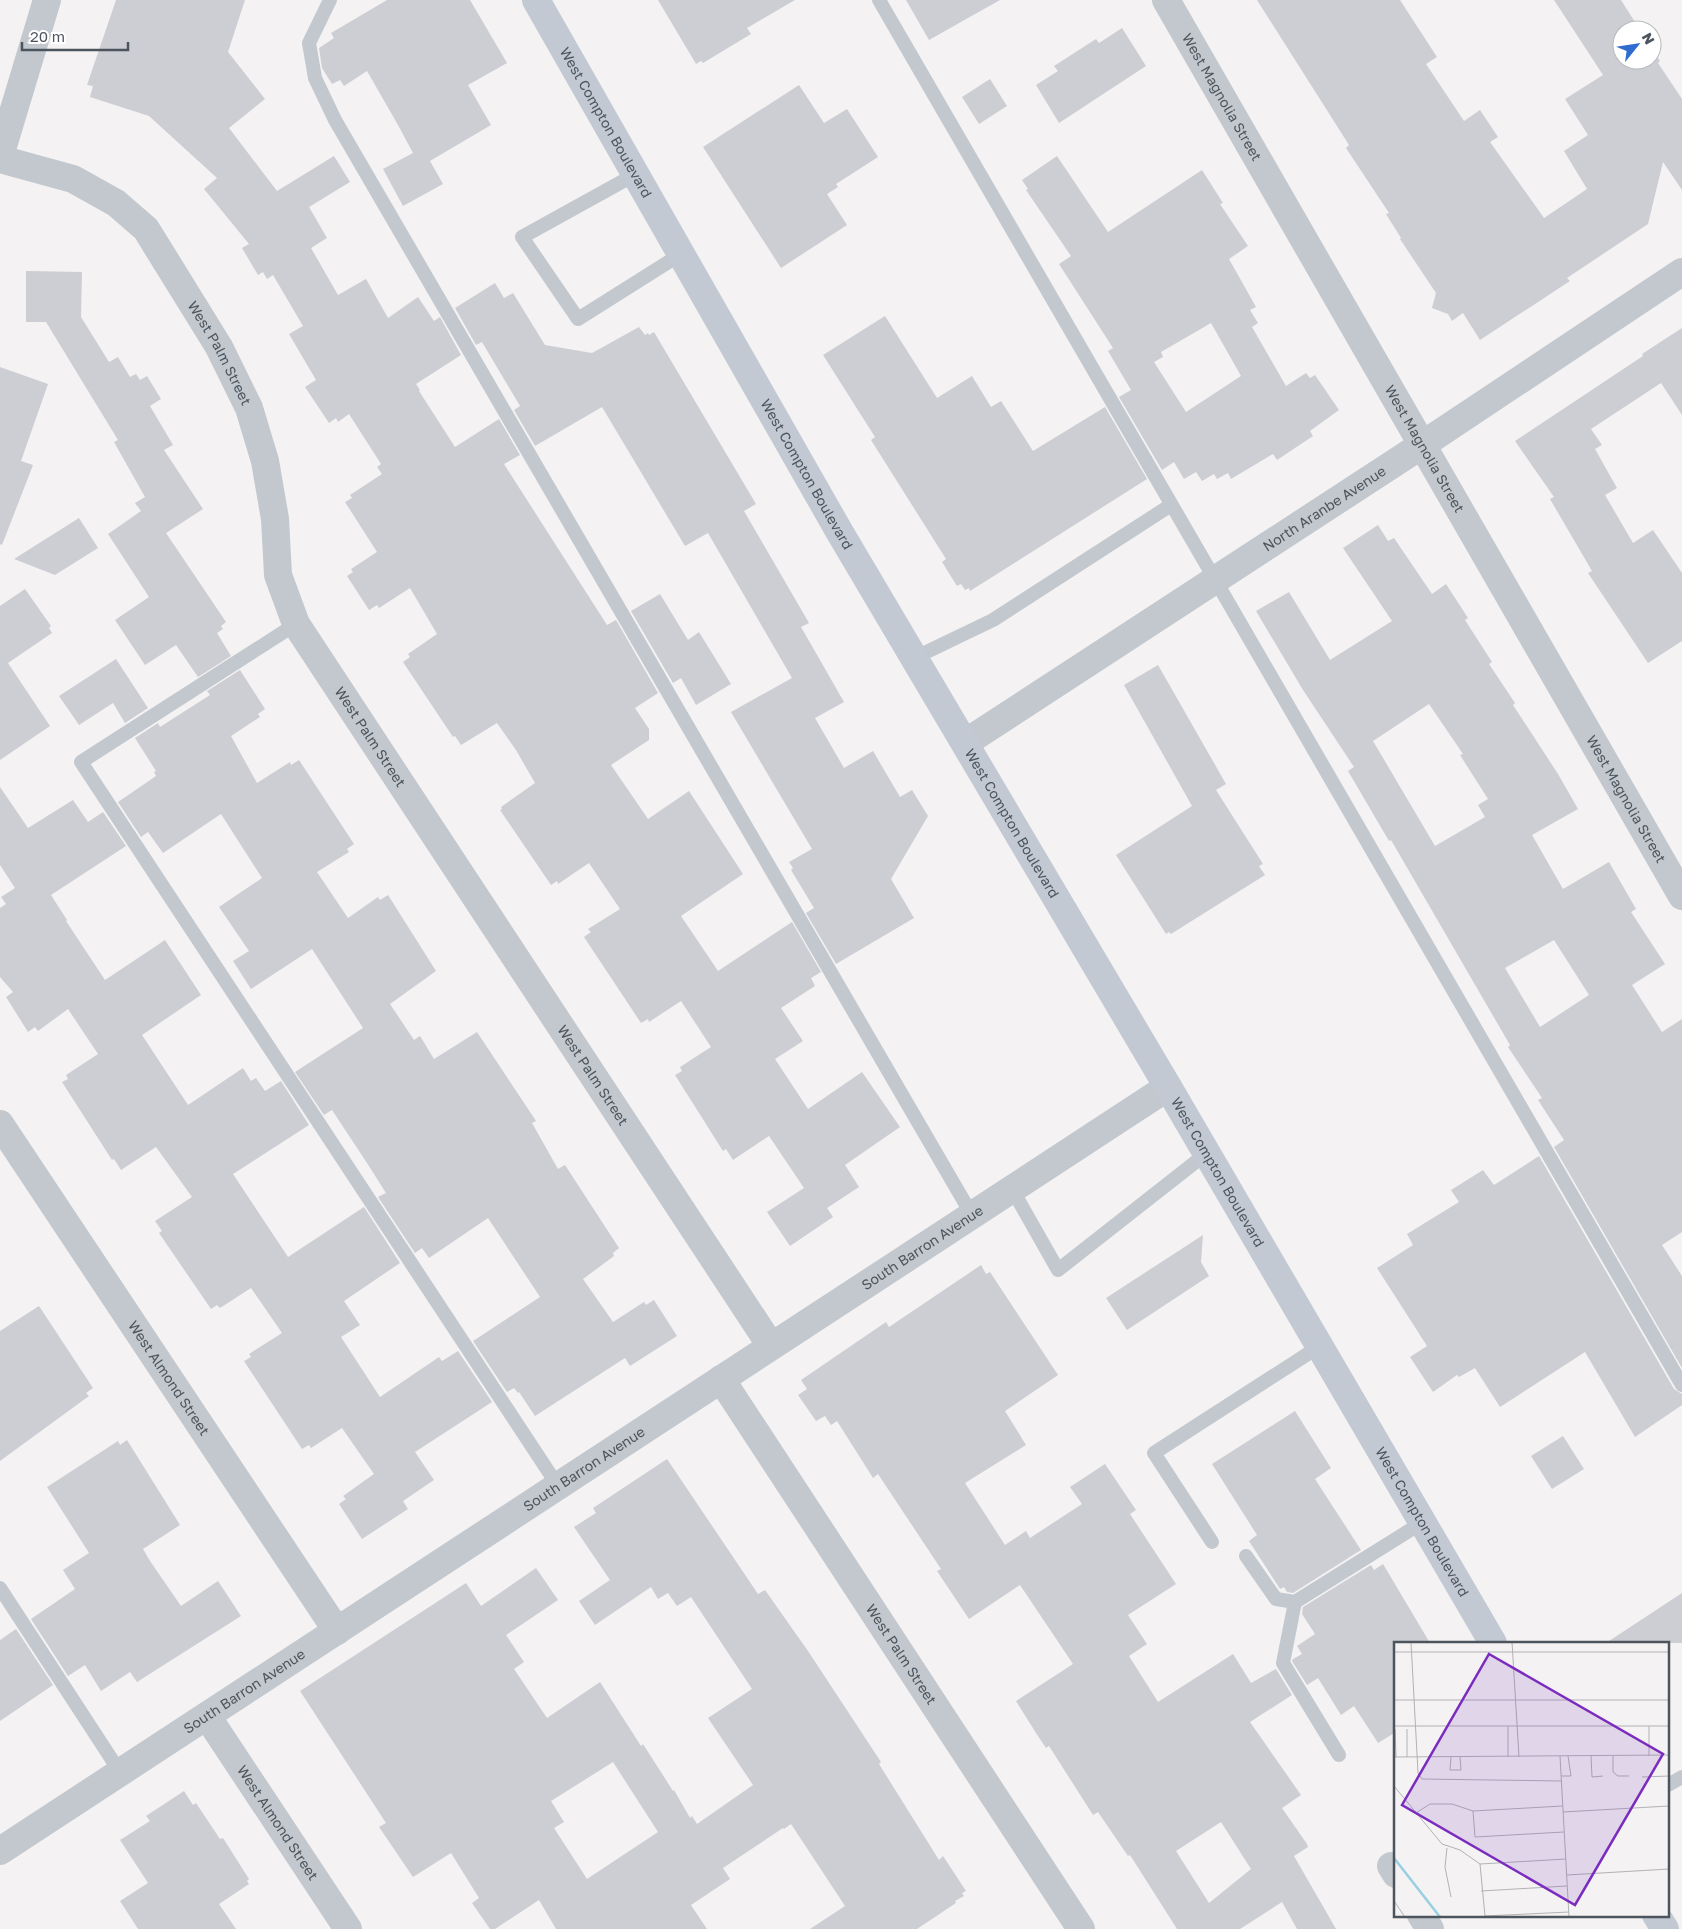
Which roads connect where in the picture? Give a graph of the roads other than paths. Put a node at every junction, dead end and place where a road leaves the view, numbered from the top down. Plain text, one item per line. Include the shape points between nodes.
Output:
1 (47, 0) edge
2 (330, 0) edge
3 (536, 0) edge
4 (879, 0) edge
5 (1166, 0) edge
6 (0, 158) edge
7 (636, 174) junction
8 (681, 254) junction
9 (1682, 272) edge
10 (1422, 445) junction
11 (1171, 505) junction
12 (1214, 581) junction
13 (296, 624) junction
14 (914, 658) junction
15 (965, 743) junction
16 (1682, 896) edge
17 (1168, 1087) junction
18 (0, 1124) edge
19 (1207, 1153) junction
20 (1012, 1189) junction
21 (972, 1215) junction
22 (771, 1346) junction
23 (1320, 1346) junction
24 (721, 1379) junction
25 (1682, 1385) edge
26 (558, 1486) junction
27 (1423, 1522) junction
28 (1212, 1542) dead end
29 (1246, 1556) dead end
30 (0, 1588) edge
31 (1295, 1602) junction
32 (337, 1631) junction
33 (1492, 1642) edge
34 (207, 1716) junction
35 (1339, 1755) dead end
36 (120, 1772) junction
37 (1682, 1777) edge
38 (1670, 1784) edge
39 (0, 1852) edge
40 (1422, 1916) edge
41 (1657, 1916) edge
42 (348, 1929) edge
43 (1081, 1929) edge
44 (1430, 1929) edge
45 (1665, 1929) edge

1 - 6 street
2 - 21 lane via 309,43 315,78 334,120
3 - 7 main road, West Compton Boulevard
4 - 11 lane
5 - 10 street, West Magnolia Street
6 - 13 street, West Palm Street via 73,179 116,203 146,229 219,347 249,408 265,461 275,519 278,576
7 - 8 main road, West Compton Boulevard
7 - 8 lane via 522,237 578,319
8 - 14 main road, West Compton Boulevard
9 - 10 street, North Aranbe Avenue
10 - 12 street, North Aranbe Avenue
10 - 16 street, West Magnolia Street
11 - 12 lane
11 - 14 lane via 992,620
12 - 15 street, North Aranbe Avenue
12 - 25 lane
13 - 22 street, West Palm Street
13 - 26 lane via 82,762
14 - 15 main road, West Compton Boulevard
15 - 17 main road, West Compton Boulevard
17 - 19 main road, West Compton Boulevard
17 - 20 street, South Barron Avenue
18 - 32 street, West Almond Street
19 - 20 lane via 1058,1270
19 - 23 main road, West Compton Boulevard
20 - 21 street, South Barron Avenue
21 - 22 street, South Barron Avenue
22 - 24 street, South Barron Avenue
23 - 27 main road, West Compton Boulevard
23 - 28 lane via 1154,1452
24 - 26 street, South Barron Avenue
24 - 43 street, West Palm Street
26 - 32 street, South Barron Avenue
27 - 31 lane
27 - 33 main road, West Compton Boulevard
29 - 31 lane via 1276,1599
30 - 36 lane
31 - 35 lane via 1283,1663
32 - 34 street, South Barron Avenue
34 - 36 street, South Barron Avenue
34 - 42 street, West Almond Street
36 - 39 street, South Barron Avenue
37 - 38 lane
40 - 44 street
41 - 45 main road

